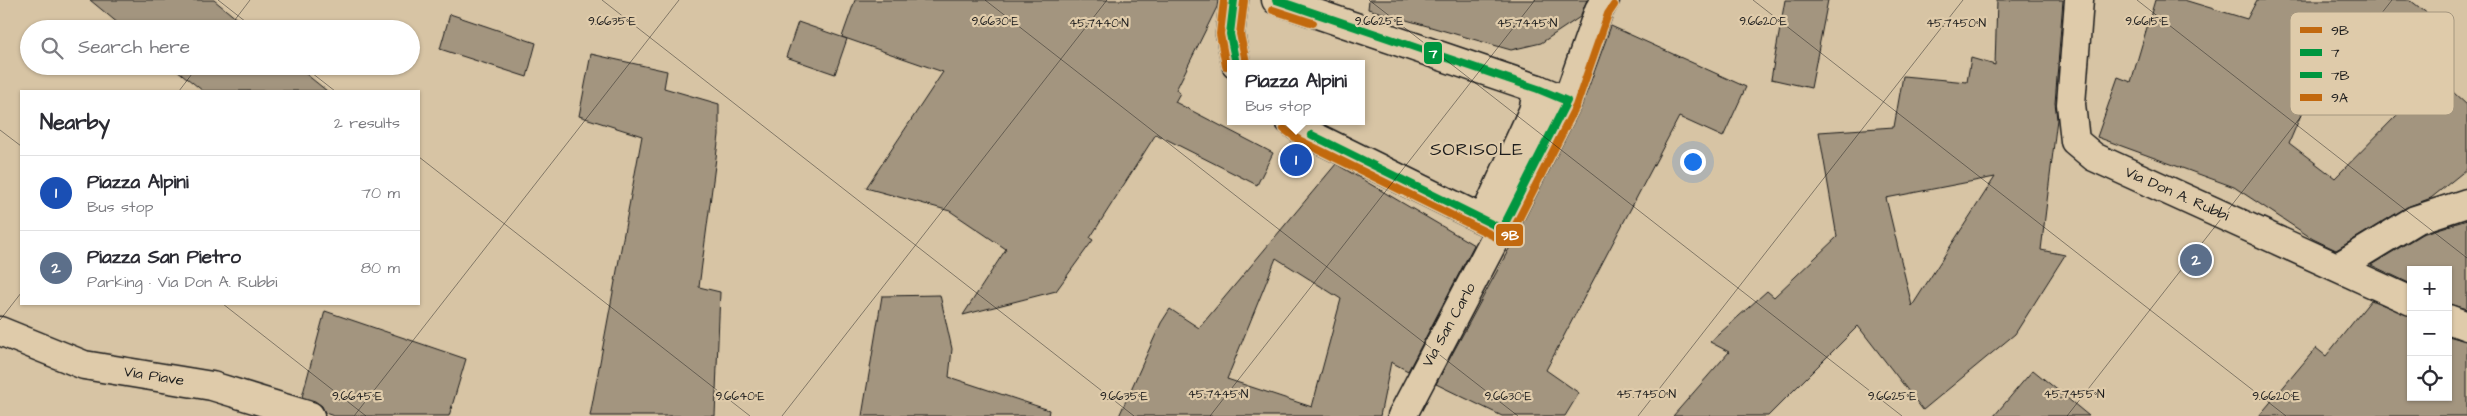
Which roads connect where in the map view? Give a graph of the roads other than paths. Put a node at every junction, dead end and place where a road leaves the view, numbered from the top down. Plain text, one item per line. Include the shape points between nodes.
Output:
1 (1234, 0) edge
2 (1276, 0) edge
3 (1605, 0) edge
4 (2079, 0) edge
5 (1235, 60) edge
6 (1538, 88) junction
7 (1567, 101) junction
8 (1295, 125) edge
9 (2467, 203) edge
10 (1491, 224) junction
11 (2338, 266) junction
12 (2407, 299) edge
13 (2452, 320) edge
14 (2467, 326) edge
15 (0, 331) edge
16 (1407, 413) edge
17 (310, 416) edge

1 - 5 street via 1230,34
2 - 6 street
3 - 7 street
4 - 11 street, Via Don A. Rubbi via 2070,104 2075,141 2094,157
6 - 7 street
6 - 10 street via 1532,111 1488,206
7 - 10 street
8 - 10 street
9 - 11 street via 2415,220
10 - 16 street, Via San Carlo
11 - 12 street, Via Don A. Rubbi
13 - 14 street
15 - 17 street, Via Piave via 84,365 212,386

